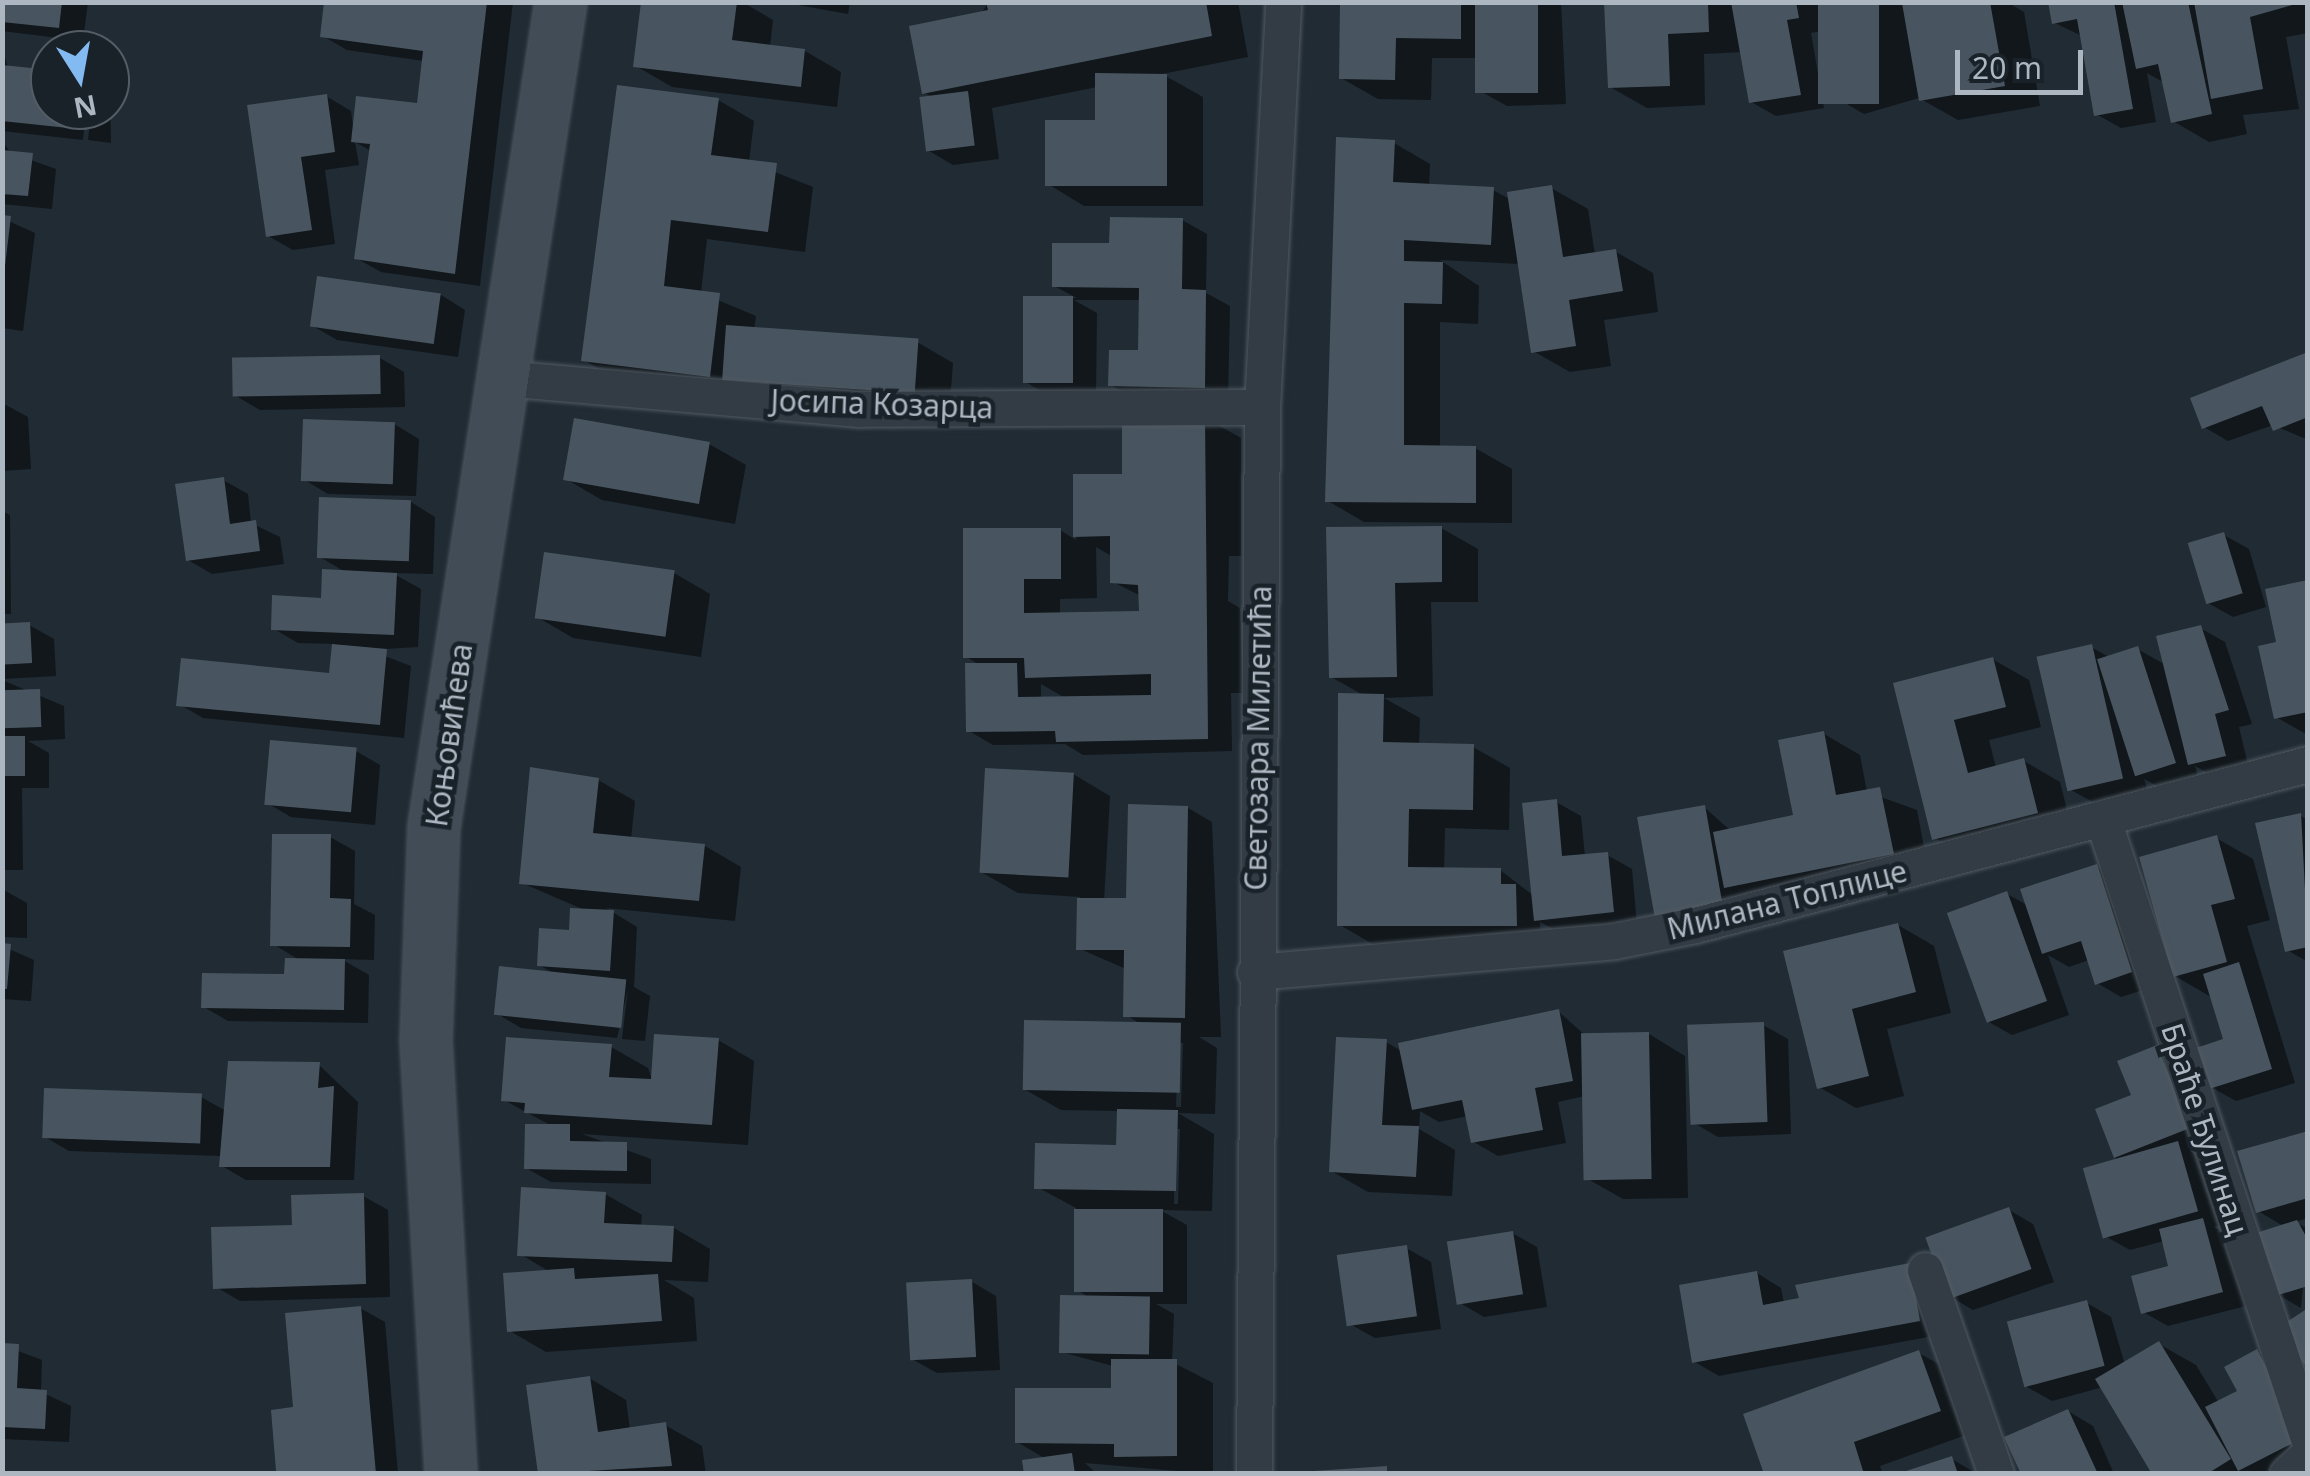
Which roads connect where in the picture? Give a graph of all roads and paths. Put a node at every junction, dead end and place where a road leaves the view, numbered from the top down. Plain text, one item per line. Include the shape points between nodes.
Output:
1 (561, 2) edge
2 (1283, 2) edge
3 (502, 378) junction
4 (1262, 407) junction
5 (2308, 764) edge
6 (2103, 820) junction
7 (1254, 972) junction
8 (1925, 1270) dead end
9 (2308, 1438) edge
10 (2308, 1455) edge
11 (452, 1474) edge
12 (1254, 1474) edge
13 (1996, 1474) edge
14 (2288, 1474) edge

1 - 3 main road, Коњовићева
2 - 4 street, Светозара Милетића
3 - 4 street, Јосипа Козарца via 859,410
3 - 11 main road, Коњовићева via 434,827 426,938
4 - 7 street, Светозара Милетића
5 - 6 street, Милана Топлице
6 - 7 street, Милана Топлице via 1614,941
6 - 9 street, Браће Ђулинац
7 - 12 street, Светозара Милетића
8 - 13 street
10 - 14 street

